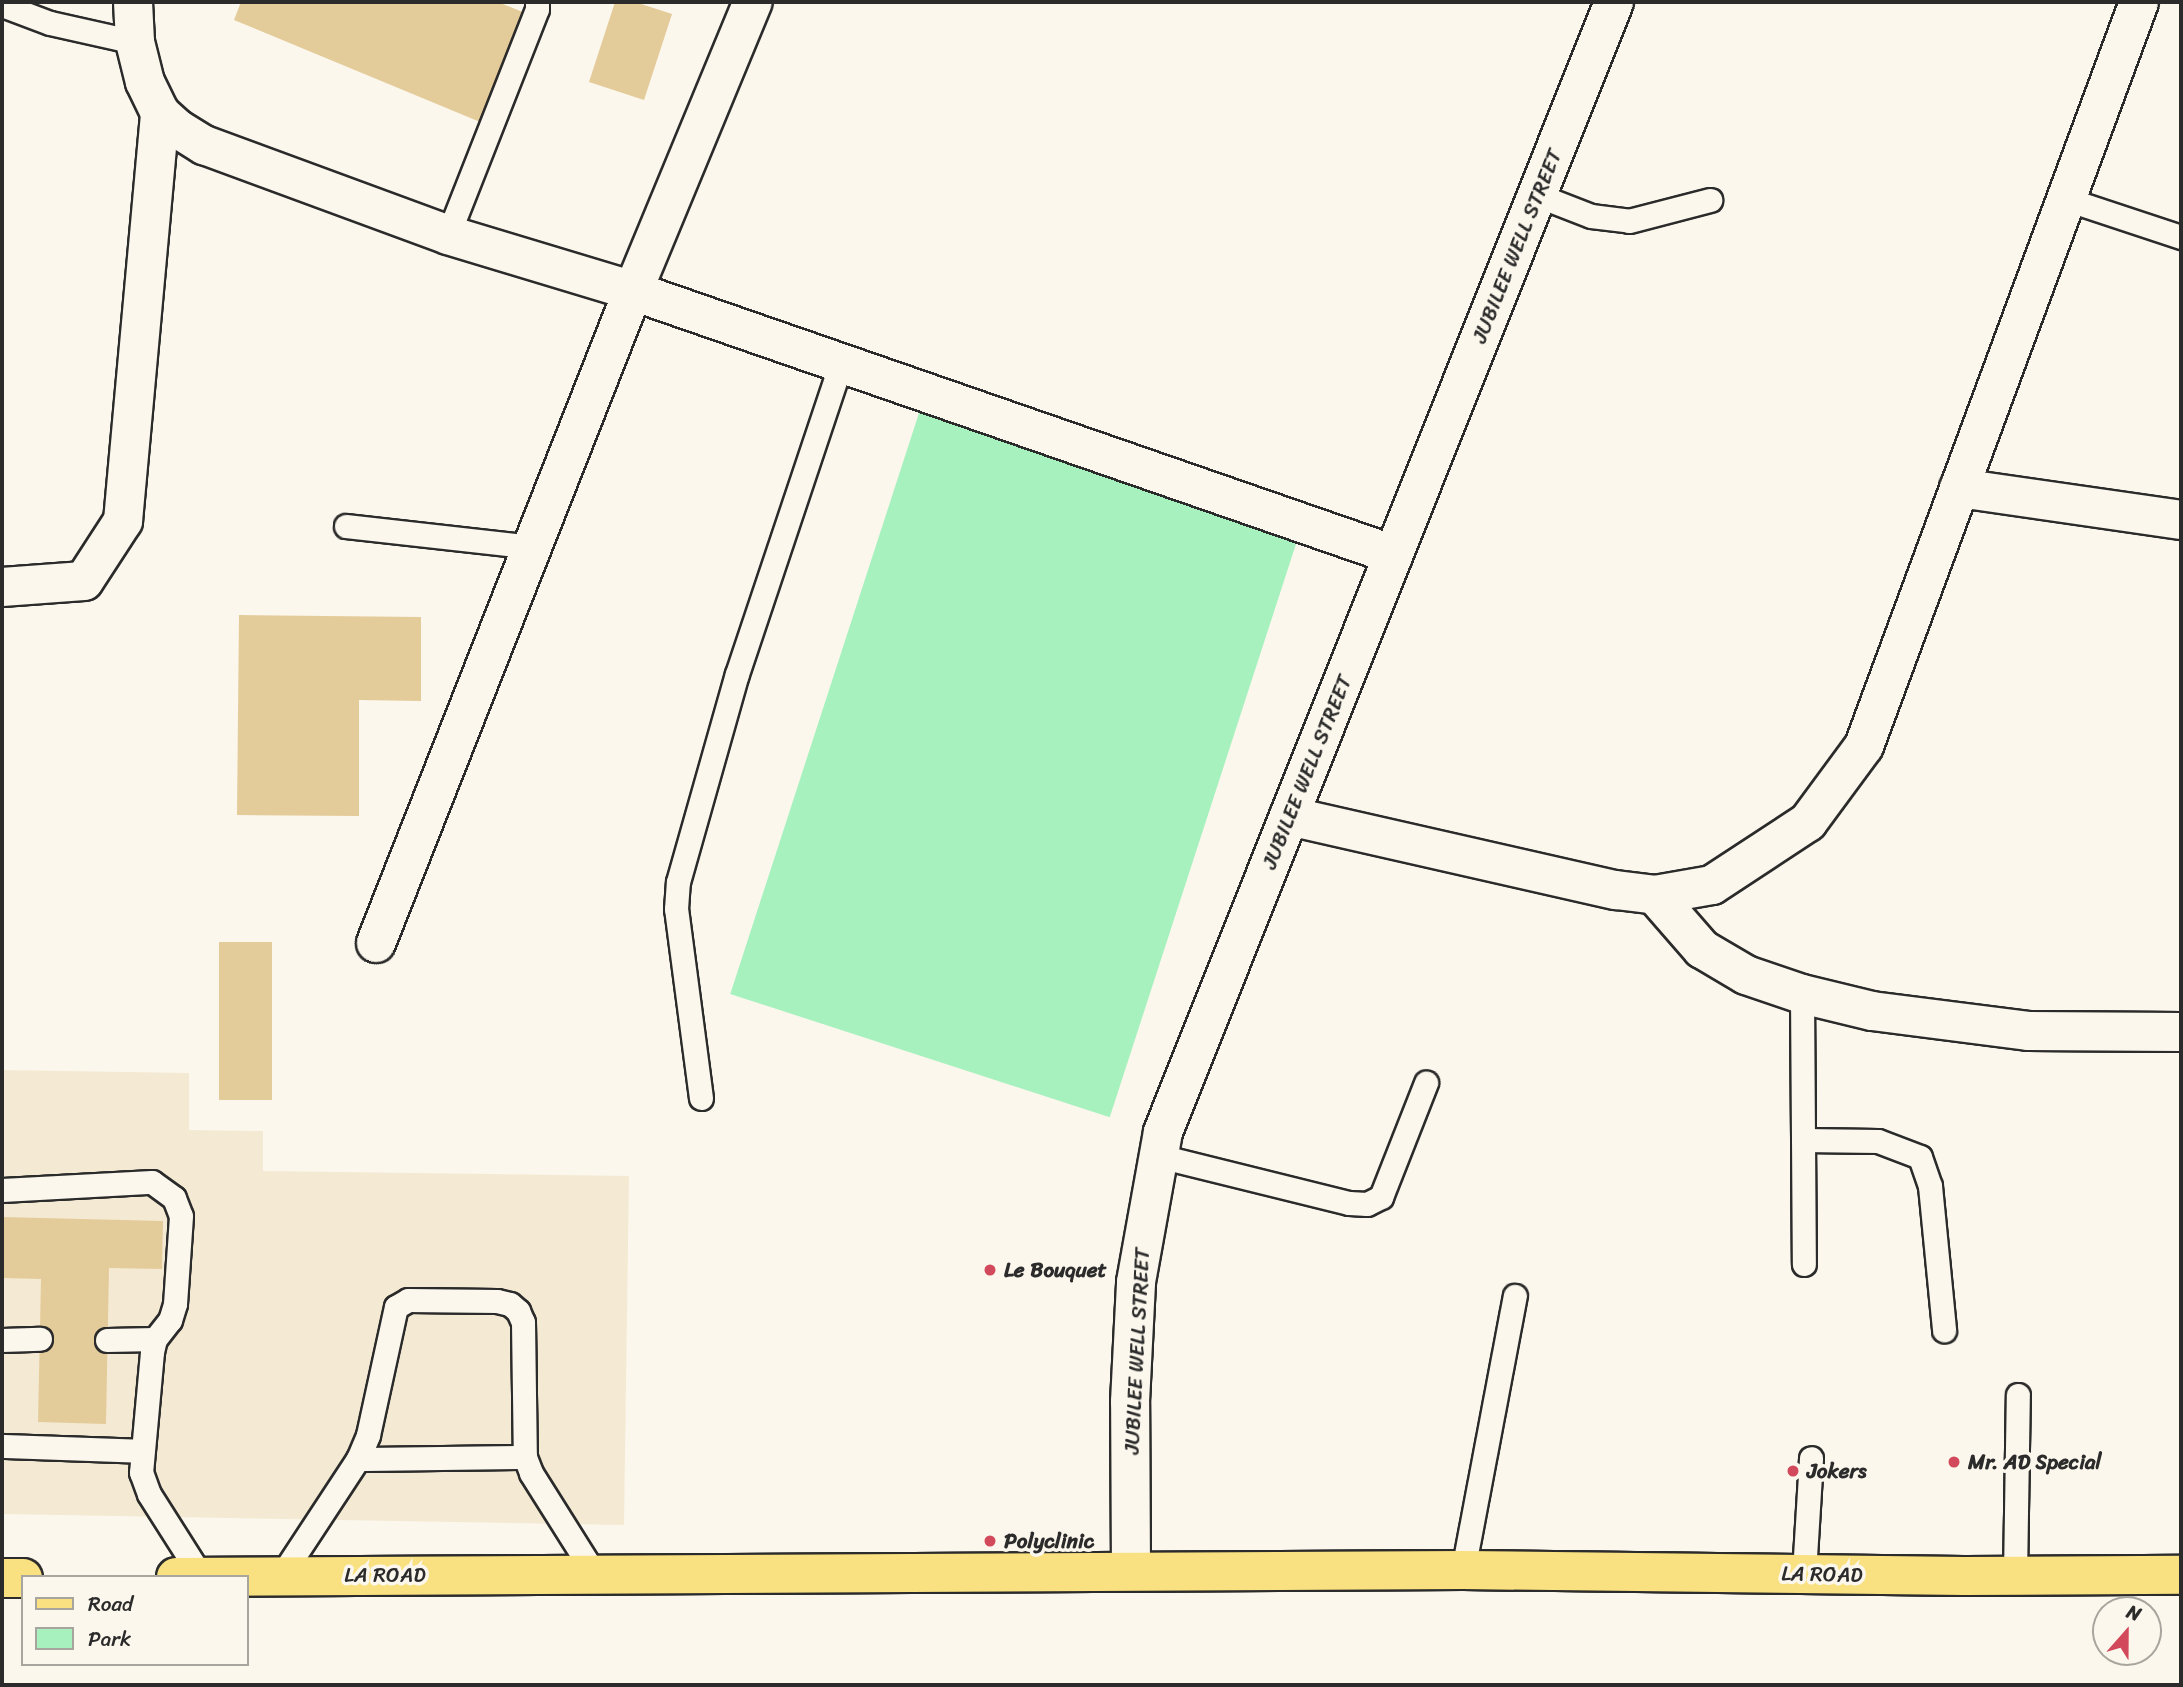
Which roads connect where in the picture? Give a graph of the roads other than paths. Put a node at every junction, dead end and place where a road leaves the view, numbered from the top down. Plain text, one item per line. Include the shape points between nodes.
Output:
1 (133, 2) edge
2 (537, 2) edge
3 (753, 2) edge
4 (1614, 2) edge
5 (2139, 2) edge
6 (2, 5) edge
7 (135, 42) junction
8 (160, 113) junction
9 (1537, 195) junction
10 (2066, 199) junction
11 (1710, 200) dead end
12 (448, 235) junction
13 (2181, 237) edge
14 (633, 291) junction
15 (841, 363) junction
16 (1959, 488) junction
17 (2181, 520) edge
18 (346, 526) dead end
19 (532, 547) junction
20 (1394, 555) junction
21 (2, 587) edge
22 (1289, 816) junction
23 (1655, 895) junction
24 (376, 943) dead end
25 (1801, 994) junction
26 (2181, 1032) edge
27 (1426, 1083) dead end
28 (701, 1098) dead end
29 (1803, 1140) junction
30 (1159, 1156) junction
31 (2, 1189) edge
32 (1804, 1264) dead end
33 (1515, 1296) dead end
34 (1944, 1330) dead end
35 (40, 1339) dead end
36 (155, 1339) junction
37 (2, 1340) edge
38 (107, 1340) dead end
39 (2018, 1395) dead end
40 (2, 1446) edge
41 (142, 1451) junction
42 (525, 1457) junction
43 (1811, 1458) dead end
44 (358, 1459) junction
45 (1463, 1570) junction
46 (1131, 1571) junction
47 (594, 1573) junction
48 (1804, 1573) junction
49 (200, 1575) edge
50 (2181, 1575) edge
51 (248, 1576) edge
52 (281, 1576) junction
53 (2015, 1576) junction
54 (2, 1578) edge
55 (21, 1578) edge

1 - 7 street
2 - 12 lane
3 - 14 street
4 - 9 street, JUBILEE WELL STREET
5 - 10 street
6 - 7 lane via 50,23
7 - 8 street via 145,82
8 - 12 street via 204,145
8 - 21 street via 123,521 84,581
9 - 11 lane via 1591,216 1629,221
9 - 20 street, JUBILEE WELL STREET
10 - 13 lane
10 - 16 street
12 - 14 street
14 - 15 street
14 - 19 street
15 - 20 street
15 - 28 lane via 737,674 678,882 676,909
16 - 17 street
16 - 23 street via 1864,746 1816,811 1808,821 1712,885
18 - 19 lane
19 - 24 street
20 - 22 street, JUBILEE WELL STREET
22 - 23 street
22 - 30 street, JUBILEE WELL STREET via 1163,1132
23 - 25 street via 1702,948 1746,975
25 - 26 street via 1872,1011 2028,1031
25 - 29 lane
27 - 30 lane via 1381,1197 1367,1204
29 - 32 lane
29 - 34 lane via 1878,1141 1920,1157 1930,1186
30 - 46 street, JUBILEE WELL STREET via 1136,1282 1130,1402
31 - 36 lane via 152,1182 174,1198 181,1216 175,1304 170,1320
33 - 45 lane
35 - 37 lane
36 - 38 lane
36 - 41 lane
39 - 53 lane
40 - 41 lane
41 - 49 lane via 143,1484
42 - 44 lane
42 - 44 lane via 523,1322 518,1311 497,1301 408,1300 396,1307 368,1435
42 - 47 lane
43 - 48 lane
44 - 52 lane
45 - 46 main road, LA ROAD
45 - 48 main road, LA ROAD
46 - 47 main road, LA ROAD
47 - 52 main road, LA ROAD
48 - 53 main road, LA ROAD
50 - 53 main road, LA ROAD
51 - 52 main road, LA ROAD
54 - 55 main road

